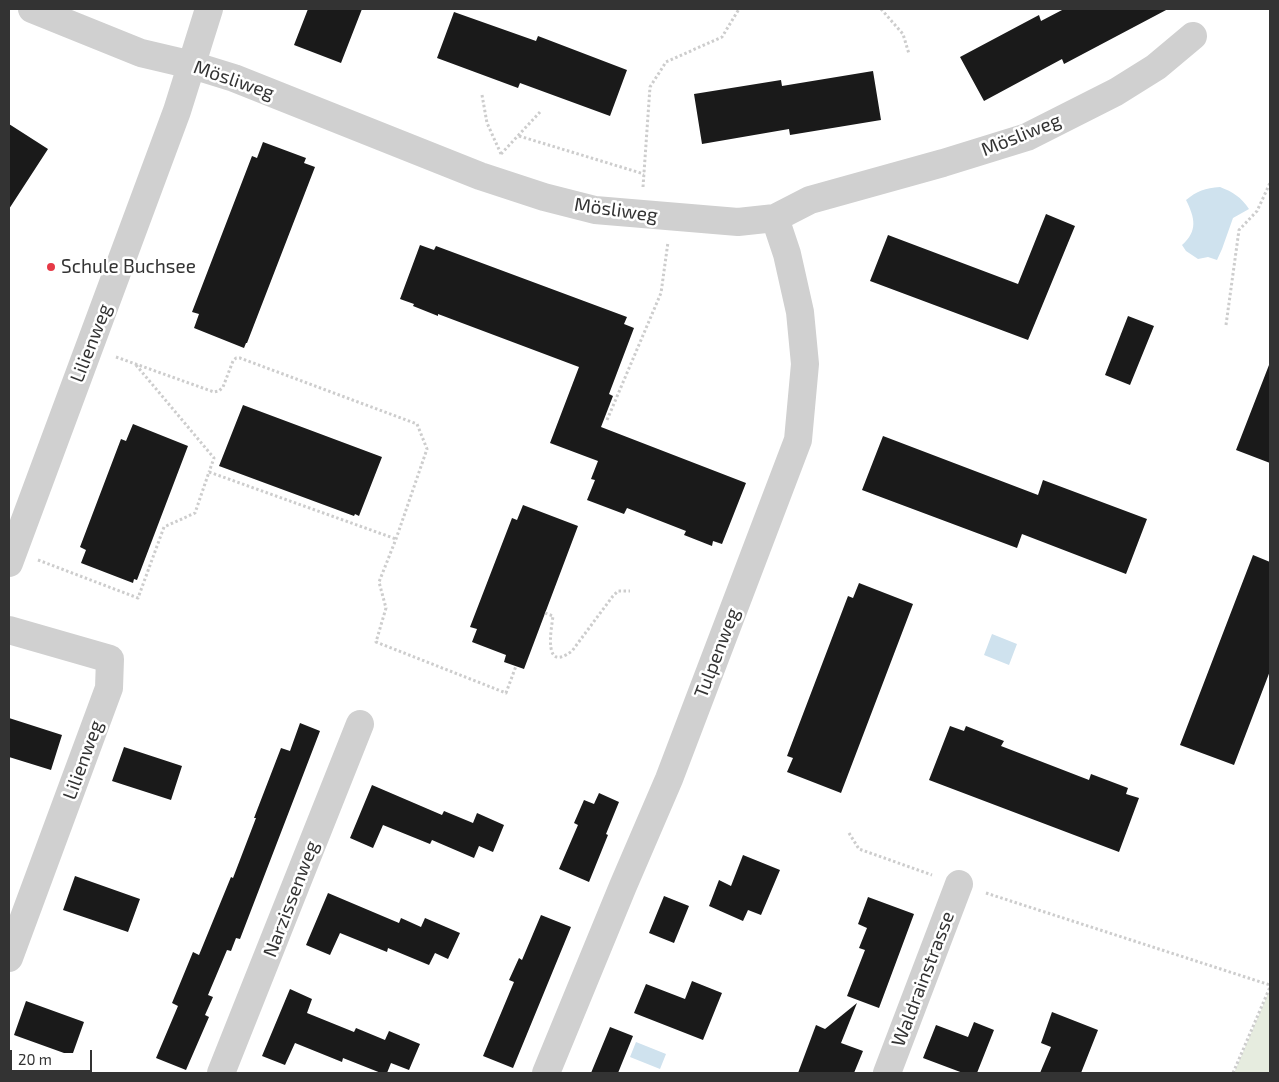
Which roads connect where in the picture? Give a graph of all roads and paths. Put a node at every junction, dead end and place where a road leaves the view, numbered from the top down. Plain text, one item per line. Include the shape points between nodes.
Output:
1 (32, 9) edge
2 (209, 9) edge
3 (739, 9) edge
4 (881, 9) edge
5 (1193, 36) dead end
6 (909, 54) dead end
7 (192, 65) junction
8 (482, 96) dead end
9 (540, 112) dead end
10 (519, 136) junction
11 (501, 154) junction
12 (644, 174) junction
13 (480, 176) junction
14 (1270, 183) edge
15 (640, 215) junction
16 (671, 217) junction
17 (774, 218) junction
18 (1226, 325) dead end
19 (90, 346) junction
20 (135, 365) junction
21 (607, 420) dead end
22 (209, 472) junction
23 (396, 539) junction
24 (11, 557) edge
25 (630, 591) dead end
26 (545, 614) dead end
27 (9, 630) edge
28 (516, 666) dead end
29 (360, 724) dead end
30 (849, 833) dead end
31 (959, 884) junction
32 (9, 958) edge
33 (1270, 986) edge
34 (221, 1073) edge
35 (546, 1073) edge
36 (887, 1073) edge
37 (1233, 1073) edge

1 - 7 street, Mösliweg via 141,53
2 - 7 street, Lilienweg
3 - 12 path via 722,37 666,62 650,87
4 - 6 path via 902,34
5 - 17 street, Mösliweg via 1156,67 1116,92 1027,137 810,200
7 - 13 street, Mösliweg via 234,78
7 - 19 street, Lilienweg
8 - 11 path via 487,124
9 - 10 path
10 - 11 path
10 - 12 path
11 - 13 path
12 - 15 path
13 - 15 street, Mösliweg via 544,198 595,210
14 - 18 path via 1257,211 1239,230
15 - 16 street, Mösliweg
16 - 17 street, Mösliweg via 738,222
16 - 21 path via 661,293
17 - 35 street, Tulpenweg via 787,254 800,312 805,364 798,440 669,779
19 - 20 path
19 - 24 street, Lilienweg
20 - 22 path via 214,458
20 - 23 path via 214,392 224,387 233,361 240,358 417,424 427,449
22 - 23 path
22 - 24 path via 195,512 164,527 138,598
23 - 28 path via 379,582 386,608 376,642 506,693
25 - 26 path via 618,591 613,596 565,656 558,657 552,652 549,645 553,616
27 - 32 street, Lilienweg via 110,659 111,672 106,697
29 - 34 street, Narzissenweg
30 - 31 path via 858,849
31 - 33 path
31 - 36 street, Waldrainstrasse
33 - 37 path

